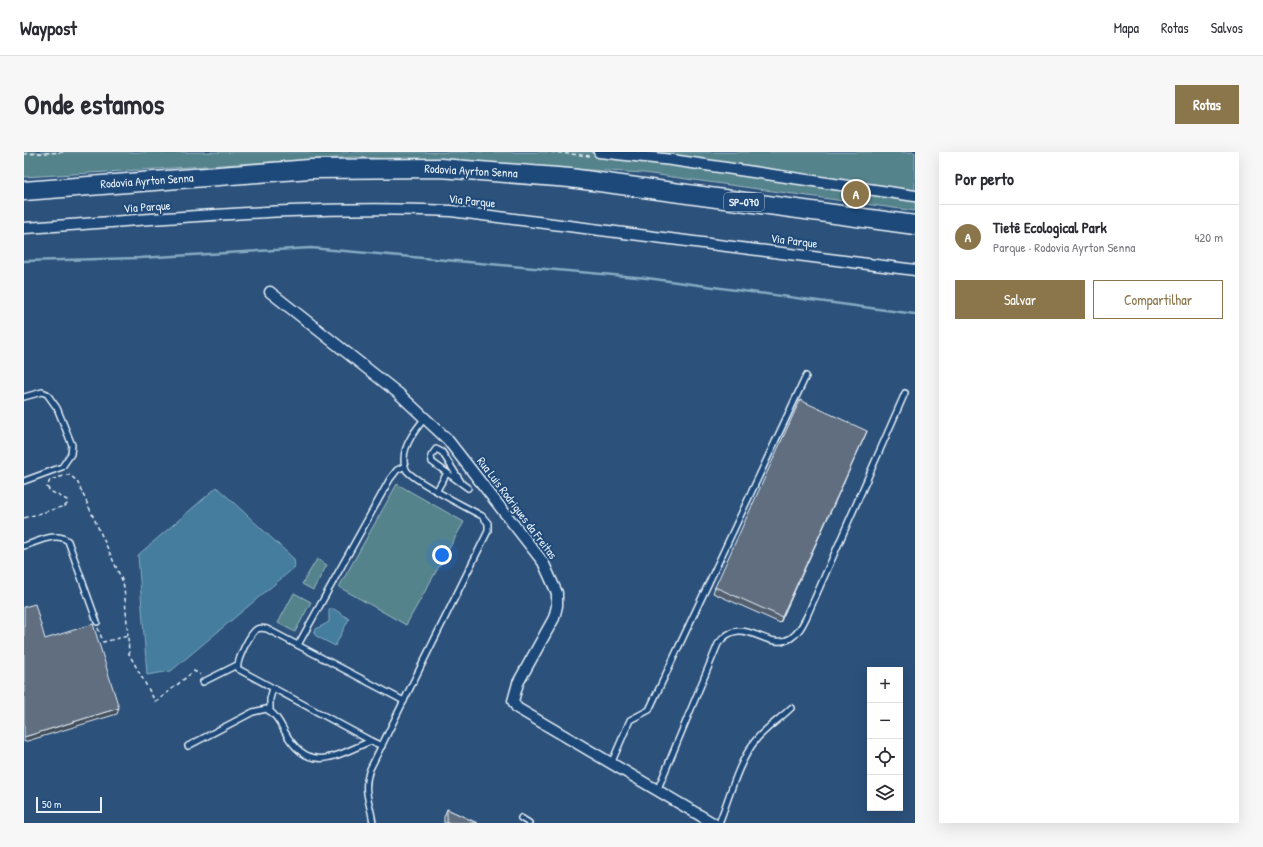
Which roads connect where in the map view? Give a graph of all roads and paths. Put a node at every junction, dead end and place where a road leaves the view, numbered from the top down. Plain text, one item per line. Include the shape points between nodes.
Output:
1 (66, 152) edge
2 (598, 152) edge
3 (24, 154) edge
4 (24, 190) edge
5 (915, 196) edge
6 (915, 225) edge
7 (24, 228) edge
8 (915, 270) edge
9 (270, 292) dead end
10 (806, 376) dead end
11 (906, 393) dead end
12 (24, 397) edge
13 (425, 418) junction
14 (405, 466) junction
15 (447, 473) junction
16 (24, 481) edge
17 (460, 482) junction
18 (468, 488) dead end
19 (437, 490) junction
20 (24, 517) edge
21 (24, 546) edge
22 (96, 622) joint
23 (128, 636) junction
24 (298, 645) junction
25 (237, 665) junction
26 (205, 681) joint
27 (273, 688) junction
28 (404, 701) junction
29 (791, 708) dead end
30 (270, 711) junction
31 (371, 741) junction
32 (188, 746) dead end
33 (382, 746) junction
34 (611, 764) junction
35 (657, 791) junction
36 (521, 818) dead end
37 (373, 823) edge
38 (529, 823) edge
39 (713, 823) edge
40 (719, 823) edge

1 - 3 path
2 - 5 street via 688,162
4 - 6 highway, Rodovia Ayrton Senna / SP-070 via 310,169 440,168 570,178
7 - 8 street, Via Parque via 260,213 412,209 459,212
9 - 13 street, Rua Luis Rodrigues da Freitas via 398,393
10 - 34 lane via 649,710 630,720
11 - 35 lane via 798,632 784,641 745,631 732,631 724,635
12 - 16 lane via 42,392 47,394 57,408 72,445 71,454 60,469
13 - 14 lane via 409,441 404,454
13 - 34 street, Rua Luis Rodrigues da Freitas via 448,439 543,562 557,593 554,618 518,683 513,701 517,708
14 - 19 lane via 412,475
14 - 24 lane via 390,478
15 - 17 lane
15 - 17 lane via 432,462 431,456 436,449 442,452
15 - 19 lane
17 - 18 lane
19 - 28 lane via 482,516 488,523 488,531
20 - 23 path via 67,504 67,500 47,487 50,480 68,475 77,481 122,580
21 - 22 lane via 54,537 68,541
22 - 23 path via 103,642
23 - 26 path via 129,654 155,700 194,671
24 - 25 lane via 266,629 257,629
24 - 28 lane
25 - 26 lane
25 - 27 lane via 241,672
27 - 30 lane
27 - 31 lane
28 - 33 lane
29 - 40 lane via 748,750
30 - 31 lane via 279,720 296,748 311,758 327,759
30 - 32 lane via 263,709 253,712
31 - 33 lane
33 - 37 lane via 365,782
34 - 35 street, Rua Luis Rodrigues da Freitas
35 - 39 street, Rua Luis Rodrigues da Freitas
36 - 38 lane

